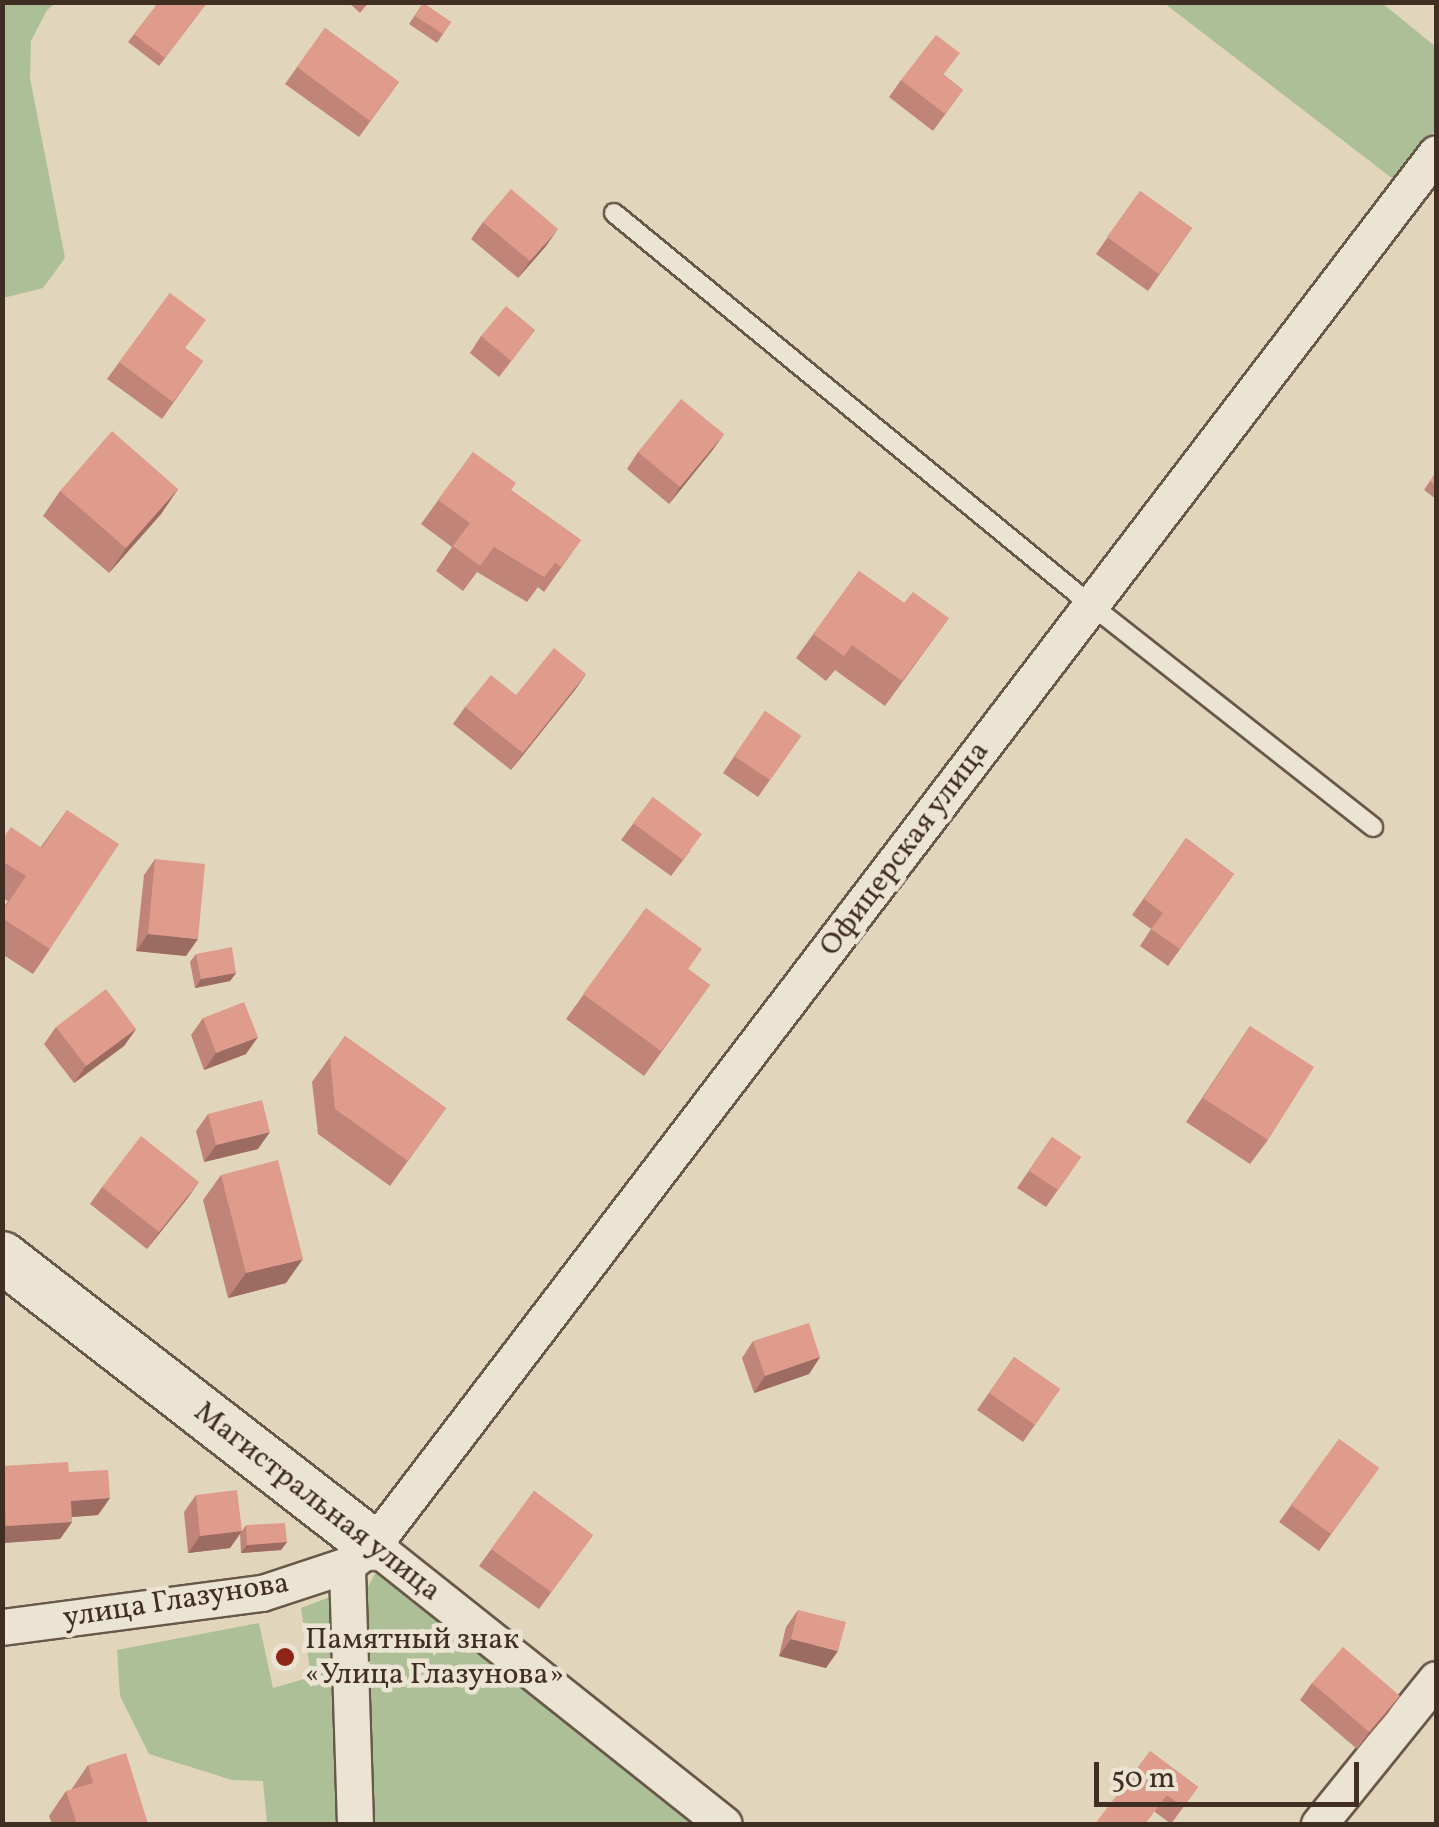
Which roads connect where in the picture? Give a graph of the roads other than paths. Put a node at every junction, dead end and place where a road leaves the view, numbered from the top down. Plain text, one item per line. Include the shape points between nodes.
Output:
1 (1436, 153) edge
2 (614, 213) dead end
3 (1092, 604) junction
4 (1372, 827) dead end
5 (2, 1257) edge
6 (360, 1555) junction
7 (2, 1627) edge
8 (1436, 1678) edge
9 (355, 1824) edge
10 (724, 1824) edge
11 (1319, 1824) edge

1 - 3 street, Офицерская улица
2 - 3 lane
3 - 4 lane
3 - 6 street, Офицерская улица
5 - 6 street, Магистральная улица
6 - 7 street, улица Глазунова via 262,1593
6 - 9 street
6 - 10 street, Магистральная улица
8 - 11 street

